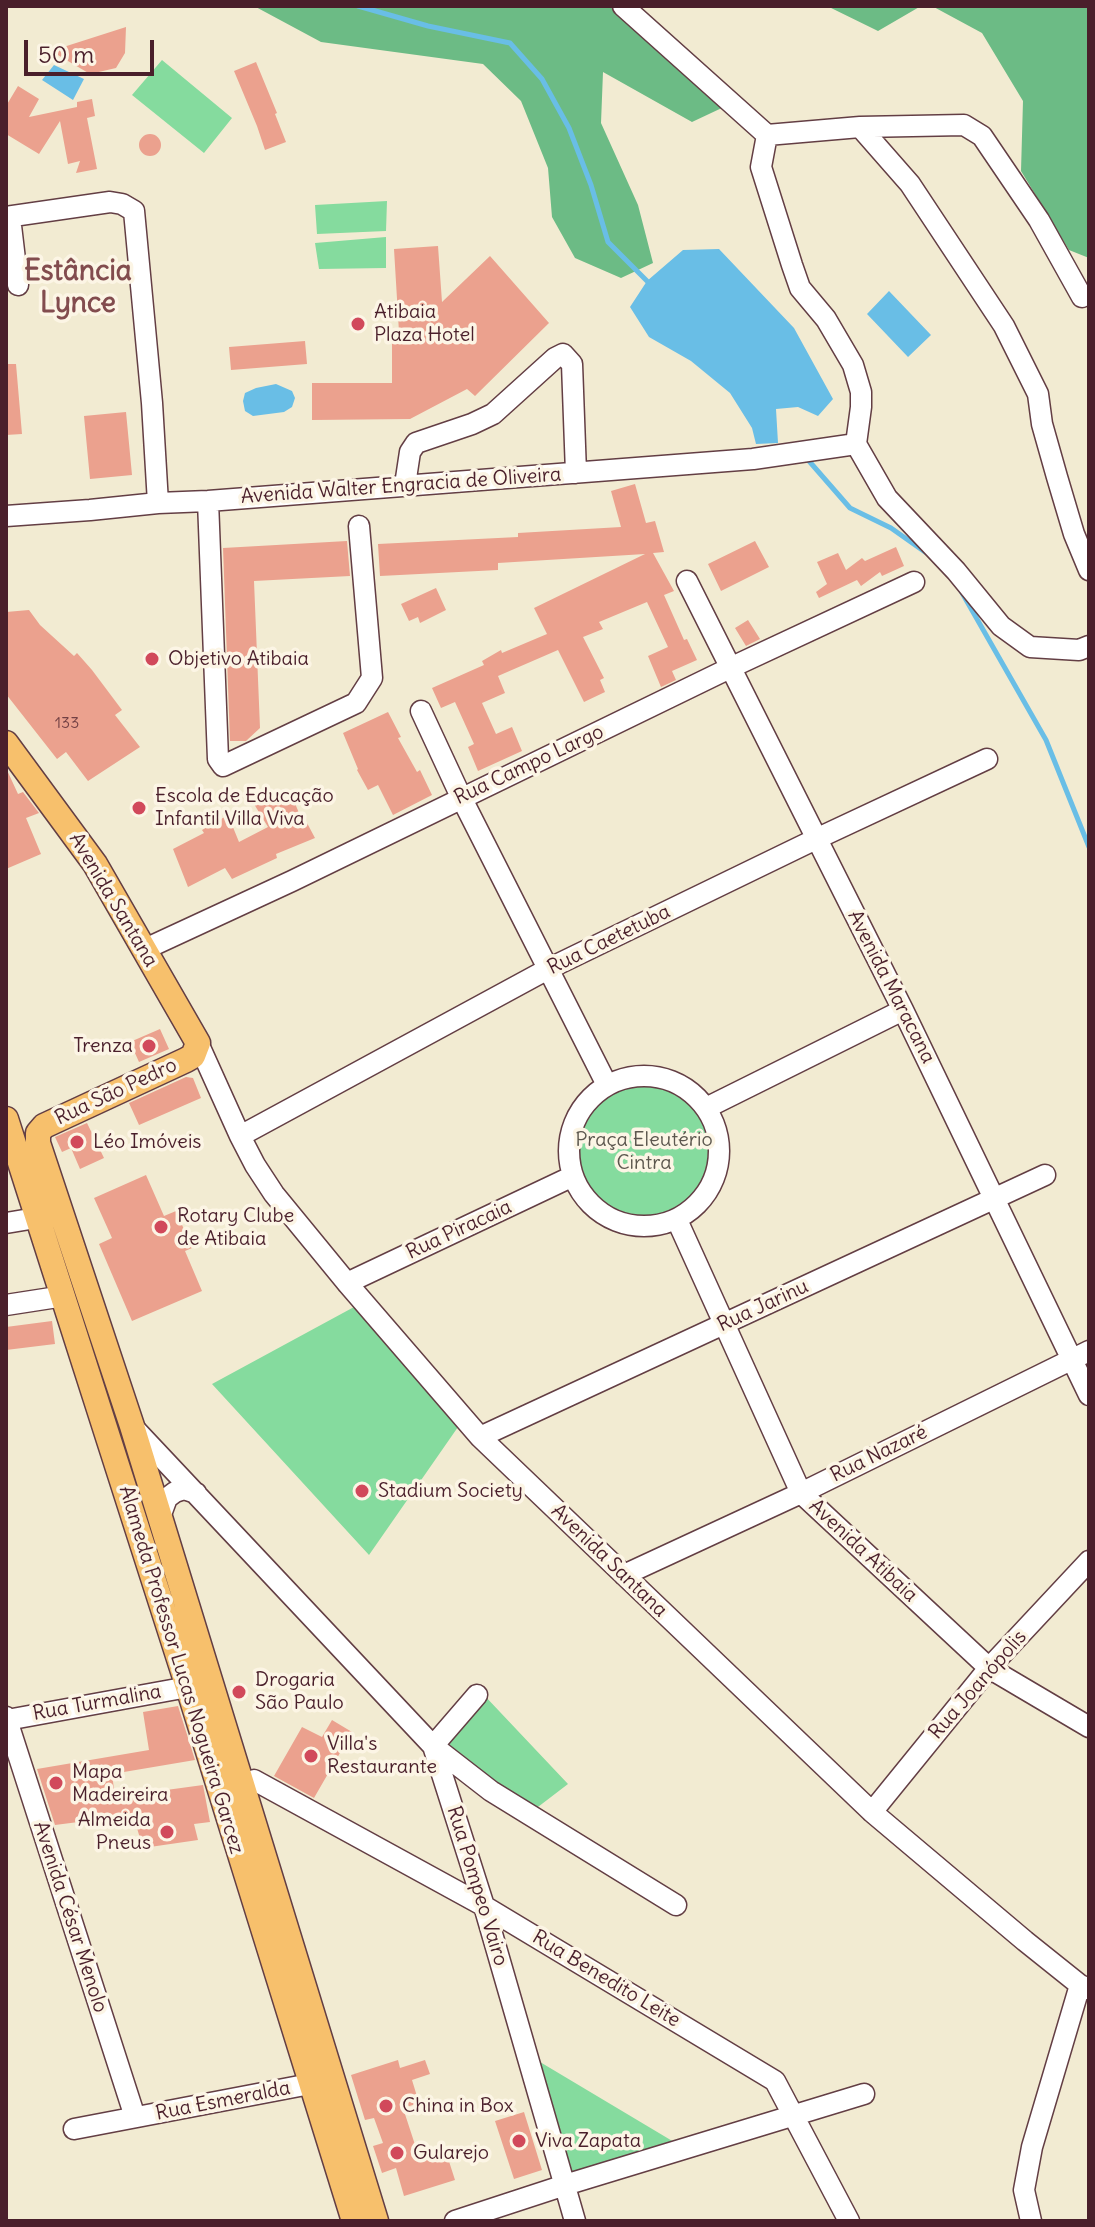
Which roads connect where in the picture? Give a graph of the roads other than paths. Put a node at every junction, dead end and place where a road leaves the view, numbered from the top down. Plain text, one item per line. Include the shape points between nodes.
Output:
1 (623, 6) edge
2 (860, 127) junction
3 (767, 135) junction
4 (8, 217) edge
5 (18, 285) dead end
6 (1082, 297) dead end
7 (856, 444) junction
8 (576, 473) junction
9 (405, 485) junction
10 (208, 501) junction
11 (158, 503) junction
12 (6, 516) edge
13 (359, 526) dead end
14 (1089, 570) edge
15 (687, 581) dead end
16 (914, 582) dead end
17 (1089, 646) edge
18 (732, 667) junction
19 (421, 711) dead end
20 (6, 743) edge
21 (987, 759) dead end
22 (461, 797) junction
23 (816, 839) junction
24 (143, 950) junction
25 (548, 969) junction
26 (903, 1010) junction
27 (197, 1056) junction
28 (606, 1083) junction
29 (708, 1107) junction
30 (6, 1110) edge
31 (6, 1119) edge
32 (52, 1121) junction
33 (240, 1136) junction
34 (38, 1143) joint
35 (1045, 1175) dead end
36 (571, 1177) junction
37 (995, 1198) junction
38 (36, 1218) junction
39 (677, 1220) junction
40 (6, 1223) edge
41 (347, 1283) junction
42 (64, 1296) junction
43 (6, 1305) edge
44 (723, 1324) junction
45 (1080, 1355) edge
46 (1089, 1395) edge
47 (97, 1405) junction
48 (132, 1426) junction
49 (480, 1437) junction
50 (196, 1493) junction
51 (801, 1493) junction
52 (160, 1517) junction
53 (1089, 1561) edge
54 (624, 1575) junction
55 (989, 1668) junction
56 (188, 1687) junction
57 (477, 1695) dead end
58 (6, 1718) edge
59 (1089, 1727) edge
60 (433, 1746) junction
61 (245, 1777) junction
62 (219, 1793) junction
63 (872, 1812) junction
64 (676, 1905) dead end
65 (484, 1906) junction
66 (1084, 1987) edge
67 (310, 2084) junction
68 (864, 2094) dead end
69 (135, 2117) junction
70 (794, 2117) junction
71 (74, 2129) dead end
72 (565, 2185) junction
73 (354, 2221) edge
74 (376, 2221) edge
75 (455, 2221) edge
76 (575, 2221) edge
77 (849, 2221) edge
78 (1031, 2221) edge

1 - 3 street
2 - 3 street
2 - 6 street via 964,125 982,136 1039,220
2 - 14 street via 910,184 1004,326 1038,394 1057,477
3 - 7 street via 761,167 800,288 839,340 861,392
4 - 5 street
4 - 11 street via 110,202 134,211
7 - 8 street, Avenida Walter Engracia de Oliveira
7 - 17 street via 887,498 1001,626 1030,647
8 - 9 street, Avenida Walter Engracia de Oliveira
8 - 9 street via 572,364 563,354 493,414 416,443
9 - 10 street, Avenida Walter Engracia de Oliveira
10 - 11 street, Avenida Walter Engracia de Oliveira
10 - 13 street via 218,759 223,766 356,703 372,678
11 - 12 street, Avenida Walter Engracia de Oliveira
15 - 18 street, Avenida Maracana
16 - 18 street, Rua Campo Largo
18 - 22 street, Rua Campo Largo
18 - 23 street, Avenida Maracana
19 - 22 street
20 - 24 main road, Avenida Santana via 95,864
21 - 23 street, Rua Caetetuba
22 - 24 street, Rua Campo Largo
22 - 25 street
23 - 25 street, Rua Caetetuba
23 - 26 street, Avenida Maracana
24 - 27 main road, Avenida Santana
25 - 28 street
25 - 33 street, Rua Caetetuba
26 - 29 street
26 - 37 street, Avenida Maracana
27 - 32 main road, Rua São Pedro
27 - 33 street, Avenida Santana
28 - 29 street via 658,1077 680,1085
28 - 36 street via 577,1116 570,1139
29 - 39 street via 720,1141 719,1165 697,1206
30 - 32 main road
31 - 38 main road, Alameda Professor Lucas Nogueira Garcez
32 - 34 main road, Rua São Pedro via 38,1133
33 - 41 street, Avenida Santana via 274,1194
34 - 48 main road, Alameda Professor Lucas Nogueira Garcez
35 - 37 street, Rua Jarinu
36 - 39 street via 608,1219 655,1227
36 - 41 street, Rua Piracaia
37 - 44 street, Rua Jarinu
37 - 45 street, Avenida Maracana
38 - 40 street
38 - 42 main road, Alameda Professor Lucas Nogueira Garcez
39 - 44 street, Avenida Atibaia
41 - 49 street, Avenida Santana
42 - 43 street
42 - 47 main road, Alameda Professor Lucas Nogueira Garcez
44 - 49 street, Rua Jarinu
44 - 51 street, Avenida Atibaia
45 - 46 street, Avenida Maracana
45 - 51 street, Rua Nazaré
47 - 48 main road
47 - 56 main road, Alameda Professor Lucas Nogueira Garcez
48 - 50 street, Rua Pompeo Vairo
48 - 52 main road, Alameda Professor Lucas Nogueira Garcez
49 - 54 street, Avenida Santana
50 - 52 street via 175,1492
50 - 60 street, Rua Pompeo Vairo
51 - 54 street, Rua Nazaré
51 - 55 street, Avenida Atibaia
52 - 61 main road, Alameda Professor Lucas Nogueira Garcez
53 - 55 street, Rua Joanópolis
54 - 63 street, Avenida Santana
55 - 59 street, Avenida Atibaia
55 - 63 street, Rua Joanópolis
56 - 58 street, Rua Turmalina
56 - 62 main road, Alameda Professor Lucas Nogueira Garcez
57 - 60 street
58 - 69 street, Avenida César Menolo
60 - 64 street via 491,1791
60 - 65 street, Rua Pompeo Vairo
61 - 62 street
61 - 65 street, Rua Benedito Leite
61 - 74 main road, Alameda Professor Lucas Nogueira Garcez
62 - 67 main road, Alameda Professor Lucas Nogueira Garcez
63 - 66 street, Avenida Santana
65 - 70 street, Rua Benedito Leite via 775,2081
65 - 72 street, Rua Pompeo Vairo
66 - 78 street via 1032,2147 1024,2190
67 - 69 street, Rua Esmeralda
67 - 73 main road, Alameda Professor Lucas Nogueira Garcez
68 - 70 street
69 - 71 street, Rua Esmeralda
70 - 72 street
70 - 77 street, Rua Benedito Leite
72 - 75 street
72 - 76 street, Rua Pompeo Vairo

